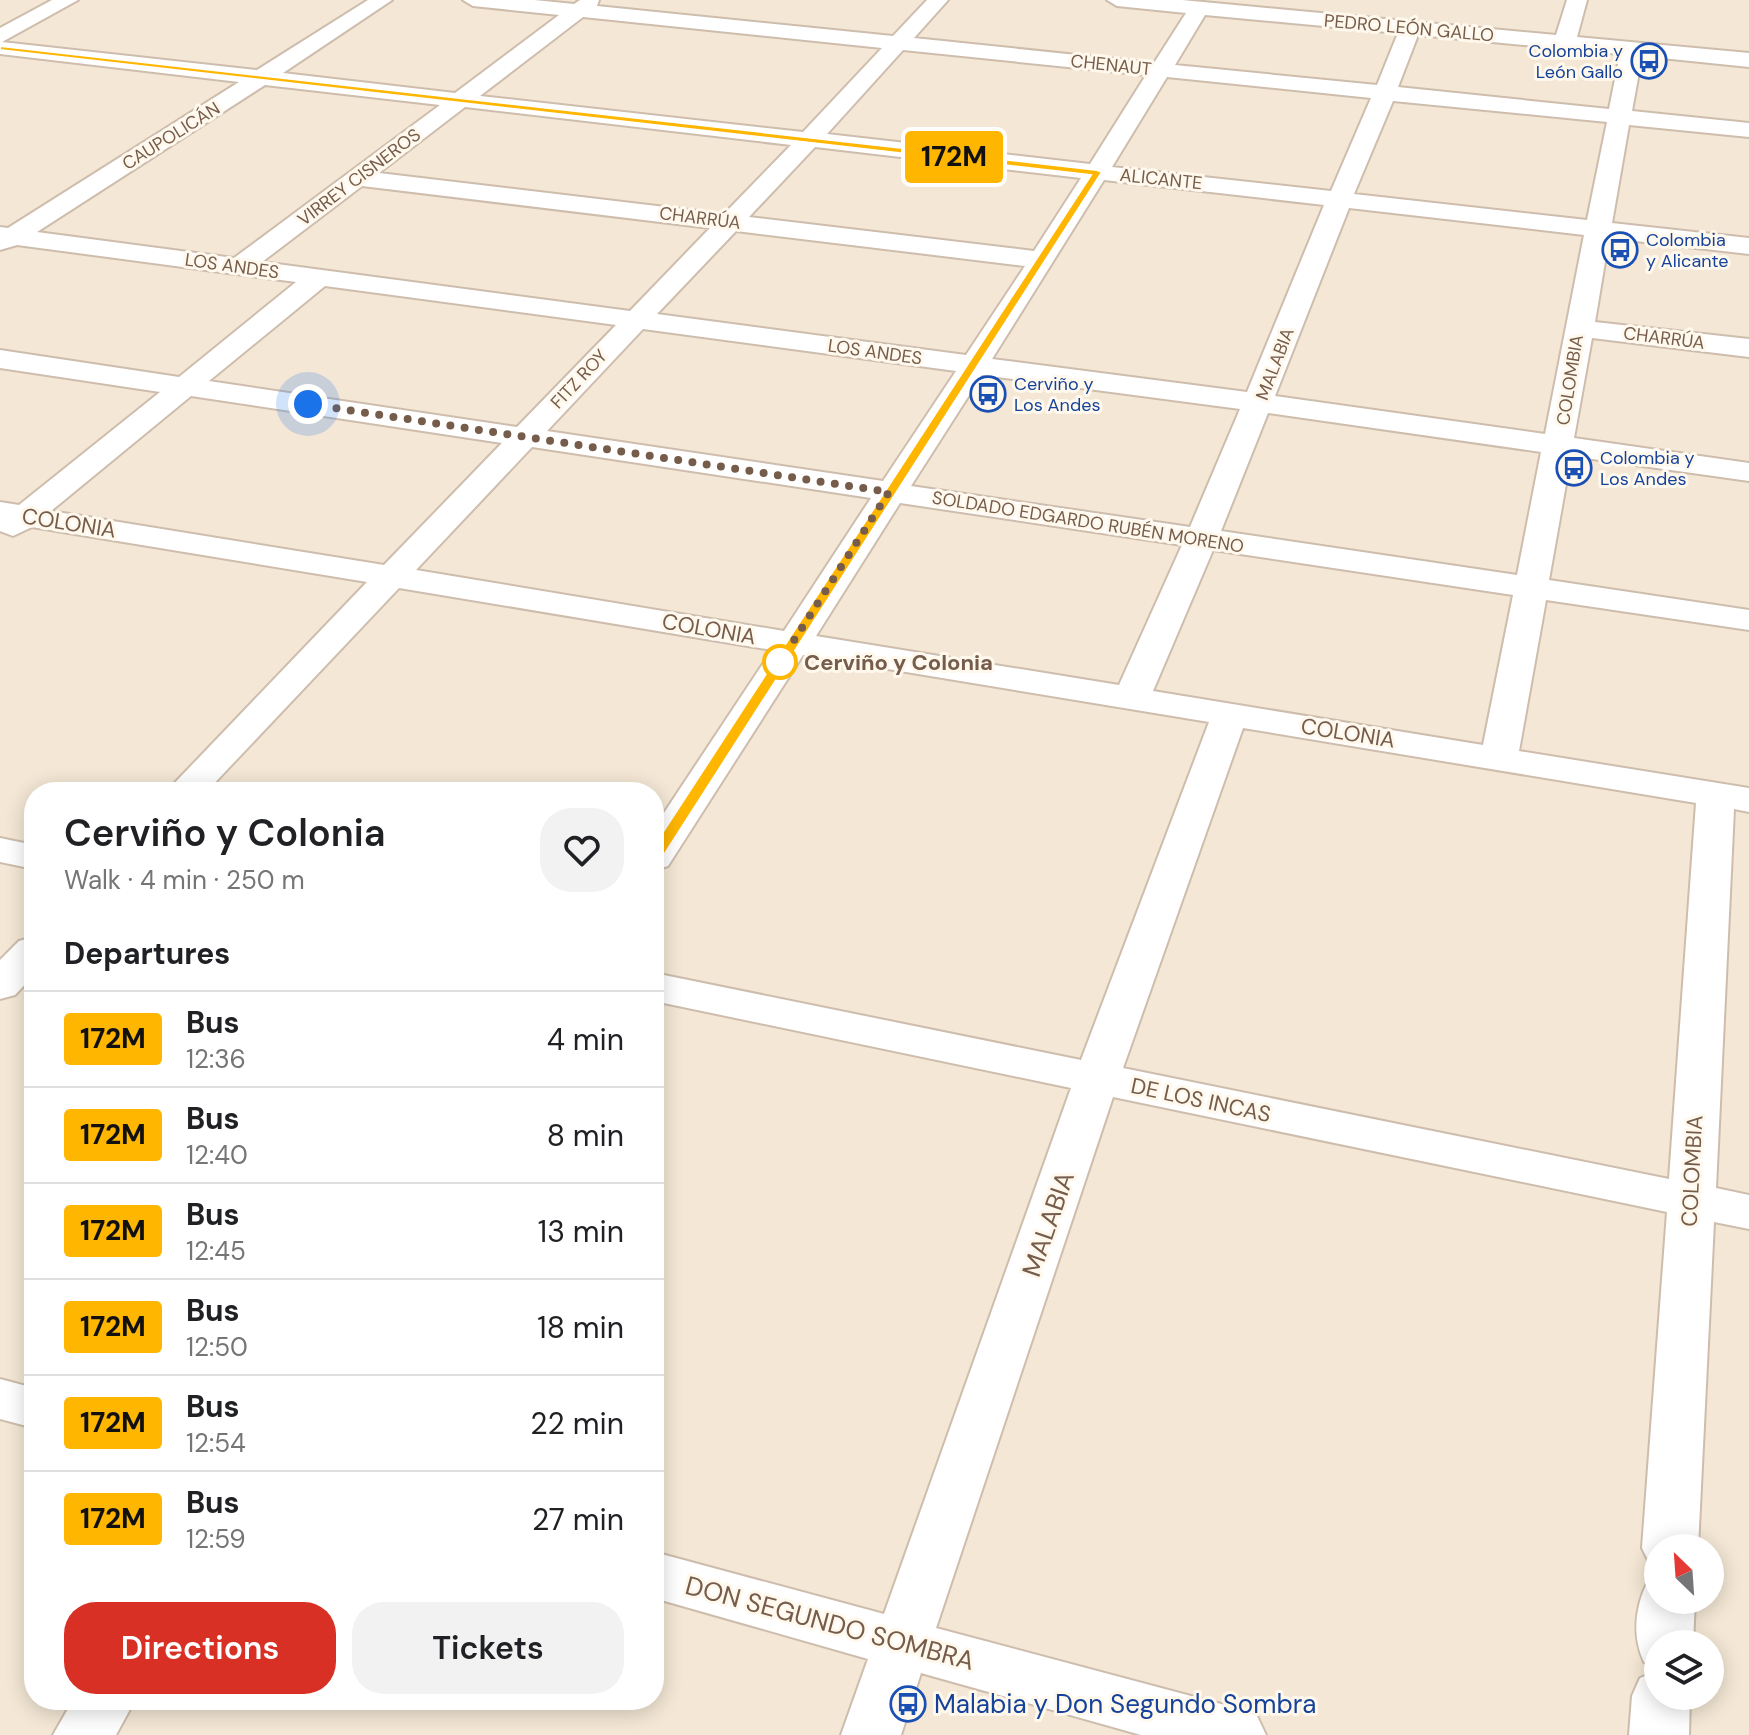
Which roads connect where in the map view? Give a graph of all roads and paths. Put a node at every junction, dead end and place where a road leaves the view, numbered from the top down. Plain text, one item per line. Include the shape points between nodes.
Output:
1 (68, 0) edge
2 (382, 0) edge
3 (473, 0) edge
4 (938, 0) edge
5 (1117, 0) edge
6 (1375, 0) edge
7 (1577, 0) edge
8 (1172, 2) edge
9 (586, 5) edge
10 (1199, 8) junction
11 (1364, 23) junction
12 (1410, 28) junction
13 (0, 36) edge
14 (1565, 42) junction
15 (898, 43) junction
16 (0, 48) edge
17 (1632, 49) junction
18 (1749, 60) edge
19 (1162, 71) junction
20 (265, 77) junction
21 (1387, 93) junction
22 (462, 100) junction
23 (1617, 118) junction
24 (1749, 130) edge
25 (808, 141) junction
26 (1097, 172) junction
27 (358, 178) junction
28 (1340, 199) junction
29 (730, 222) junction
30 (1597, 229) junction
31 (4, 239) edge
32 (1749, 246) edge
33 (1042, 260) junction
34 (239, 267) junction
35 (317, 279) junction
36 (634, 320) junction
37 (1578, 328) junction
38 (1749, 348) edge
39 (0, 359) edge
40 (974, 365) junction
41 (185, 385) junction
42 (1260, 403) junction
43 (524, 437) junction
44 (1559, 445) junction
45 (1749, 472) edge
46 (889, 492) junction
47 (8, 521) edge
48 (1203, 540) junction
49 (391, 575) junction
50 (1533, 587) junction
51 (1749, 620) edge
52 (792, 643) junction
53 (1132, 697) junction
54 (1230, 714) junction
55 (1499, 758) junction
56 (194, 782) edge
57 (1732, 797) edge
58 (664, 842) edge
59 (0, 850) edge
60 (24, 855) edge
61 (24, 960) edge
62 (0, 985) edge
63 (664, 989) edge
64 (1097, 1078) junction
65 (1690, 1200) junction
66 (1749, 1212) edge
67 (0, 1399) edge
68 (24, 1405) edge
69 (1671, 1534) edge
70 (664, 1578) edge
71 (905, 1644) junction
72 (99, 1710) edge
73 (1660, 1710) edge
74 (83, 1735) edge
75 (871, 1735) edge
76 (1236, 1735) edge
77 (1659, 1735) edge

1 - 13 street
2 - 20 street, CAUPOLICÁN
3 - 9 street, CHENAUT
4 - 15 street, FITZ ROY
5 - 8 street, PEDRO LEÓN GALLO
6 - 11 street
7 - 14 street
8 - 10 street, PEDRO LEÓN GALLO
9 - 15 street, CHENAUT
9 - 22 street, VIRREY CISNEROS
10 - 11 street, PEDRO LEÓN GALLO
10 - 19 street
11 - 12 street, PEDRO LEÓN GALLO
12 - 14 street, PEDRO LEÓN GALLO
12 - 21 street, MALABIA
14 - 17 street, PEDRO LEÓN GALLO
15 - 19 street, CHENAUT
15 - 25 street, FITZ ROY
16 - 20 street, ALICANTE
17 - 18 street, PEDRO LEÓN GALLO
17 - 23 street, COLOMBIA
19 - 21 street, CHENAUT
19 - 26 street
20 - 22 street, ALICANTE
20 - 31 street, CAUPOLICÁN
21 - 23 street, CHENAUT
21 - 28 street, MALABIA
22 - 25 street, ALICANTE
22 - 27 street, VIRREY CISNEROS
23 - 24 street, CHENAUT
23 - 30 street, COLOMBIA
25 - 26 street, ALICANTE
25 - 29 street, FITZ ROY
26 - 28 street, ALICANTE
26 - 33 street
27 - 29 street, CHARRÚA
27 - 34 street, VIRREY CISNEROS
28 - 30 street, ALICANTE
28 - 42 street, MALABIA
29 - 33 street, CHARRÚA
29 - 36 street, FITZ ROY
30 - 32 street, ALICANTE
30 - 37 street, COLOMBIA
31 - 34 street, LOS ANDES
33 - 40 street
34 - 35 street, LOS ANDES
35 - 36 street, LOS ANDES
35 - 41 street
36 - 40 street, LOS ANDES
36 - 43 street, FITZ ROY
37 - 38 street, CHARRÚA
37 - 44 street, COLOMBIA
39 - 41 street, SOLDADO EDGARDO RUBÉN MORENO
40 - 42 street, LOS ANDES
40 - 46 street
41 - 43 street, SOLDADO EDGARDO RUBÉN MORENO
41 - 47 street
42 - 44 street, LOS ANDES
42 - 48 street, MALABIA
43 - 46 street, SOLDADO EDGARDO RUBÉN MORENO
43 - 49 street, FITZ ROY
44 - 45 street, LOS ANDES
44 - 50 street, COLOMBIA
46 - 48 street, SOLDADO EDGARDO RUBÉN MORENO
46 - 52 street
47 - 49 street, COLONIA
48 - 50 street, SOLDADO EDGARDO RUBÉN MORENO
48 - 53 street, MALABIA
49 - 52 street, COLONIA
49 - 56 street, FITZ ROY
50 - 51 street, SOLDADO EDGARDO RUBÉN MORENO
50 - 55 street, COLOMBIA
52 - 53 street, COLONIA
52 - 58 street
53 - 54 street, COLONIA
54 - 55 street, COLONIA
54 - 64 street, MALABIA
55 - 57 street, COLONIA
57 - 65 street, COLOMBIA
59 - 60 street
61 - 62 street
63 - 64 street, DE LOS INCAS
64 - 65 street, DE LOS INCAS
64 - 71 street, MALABIA
65 - 66 street, DE LOS INCAS
65 - 69 street, COLOMBIA
67 - 68 street
70 - 71 street, DON SEGUNDO SOMBRA
71 - 75 street, MALABIA
71 - 76 street, DON SEGUNDO SOMBRA
72 - 74 street
73 - 77 street

